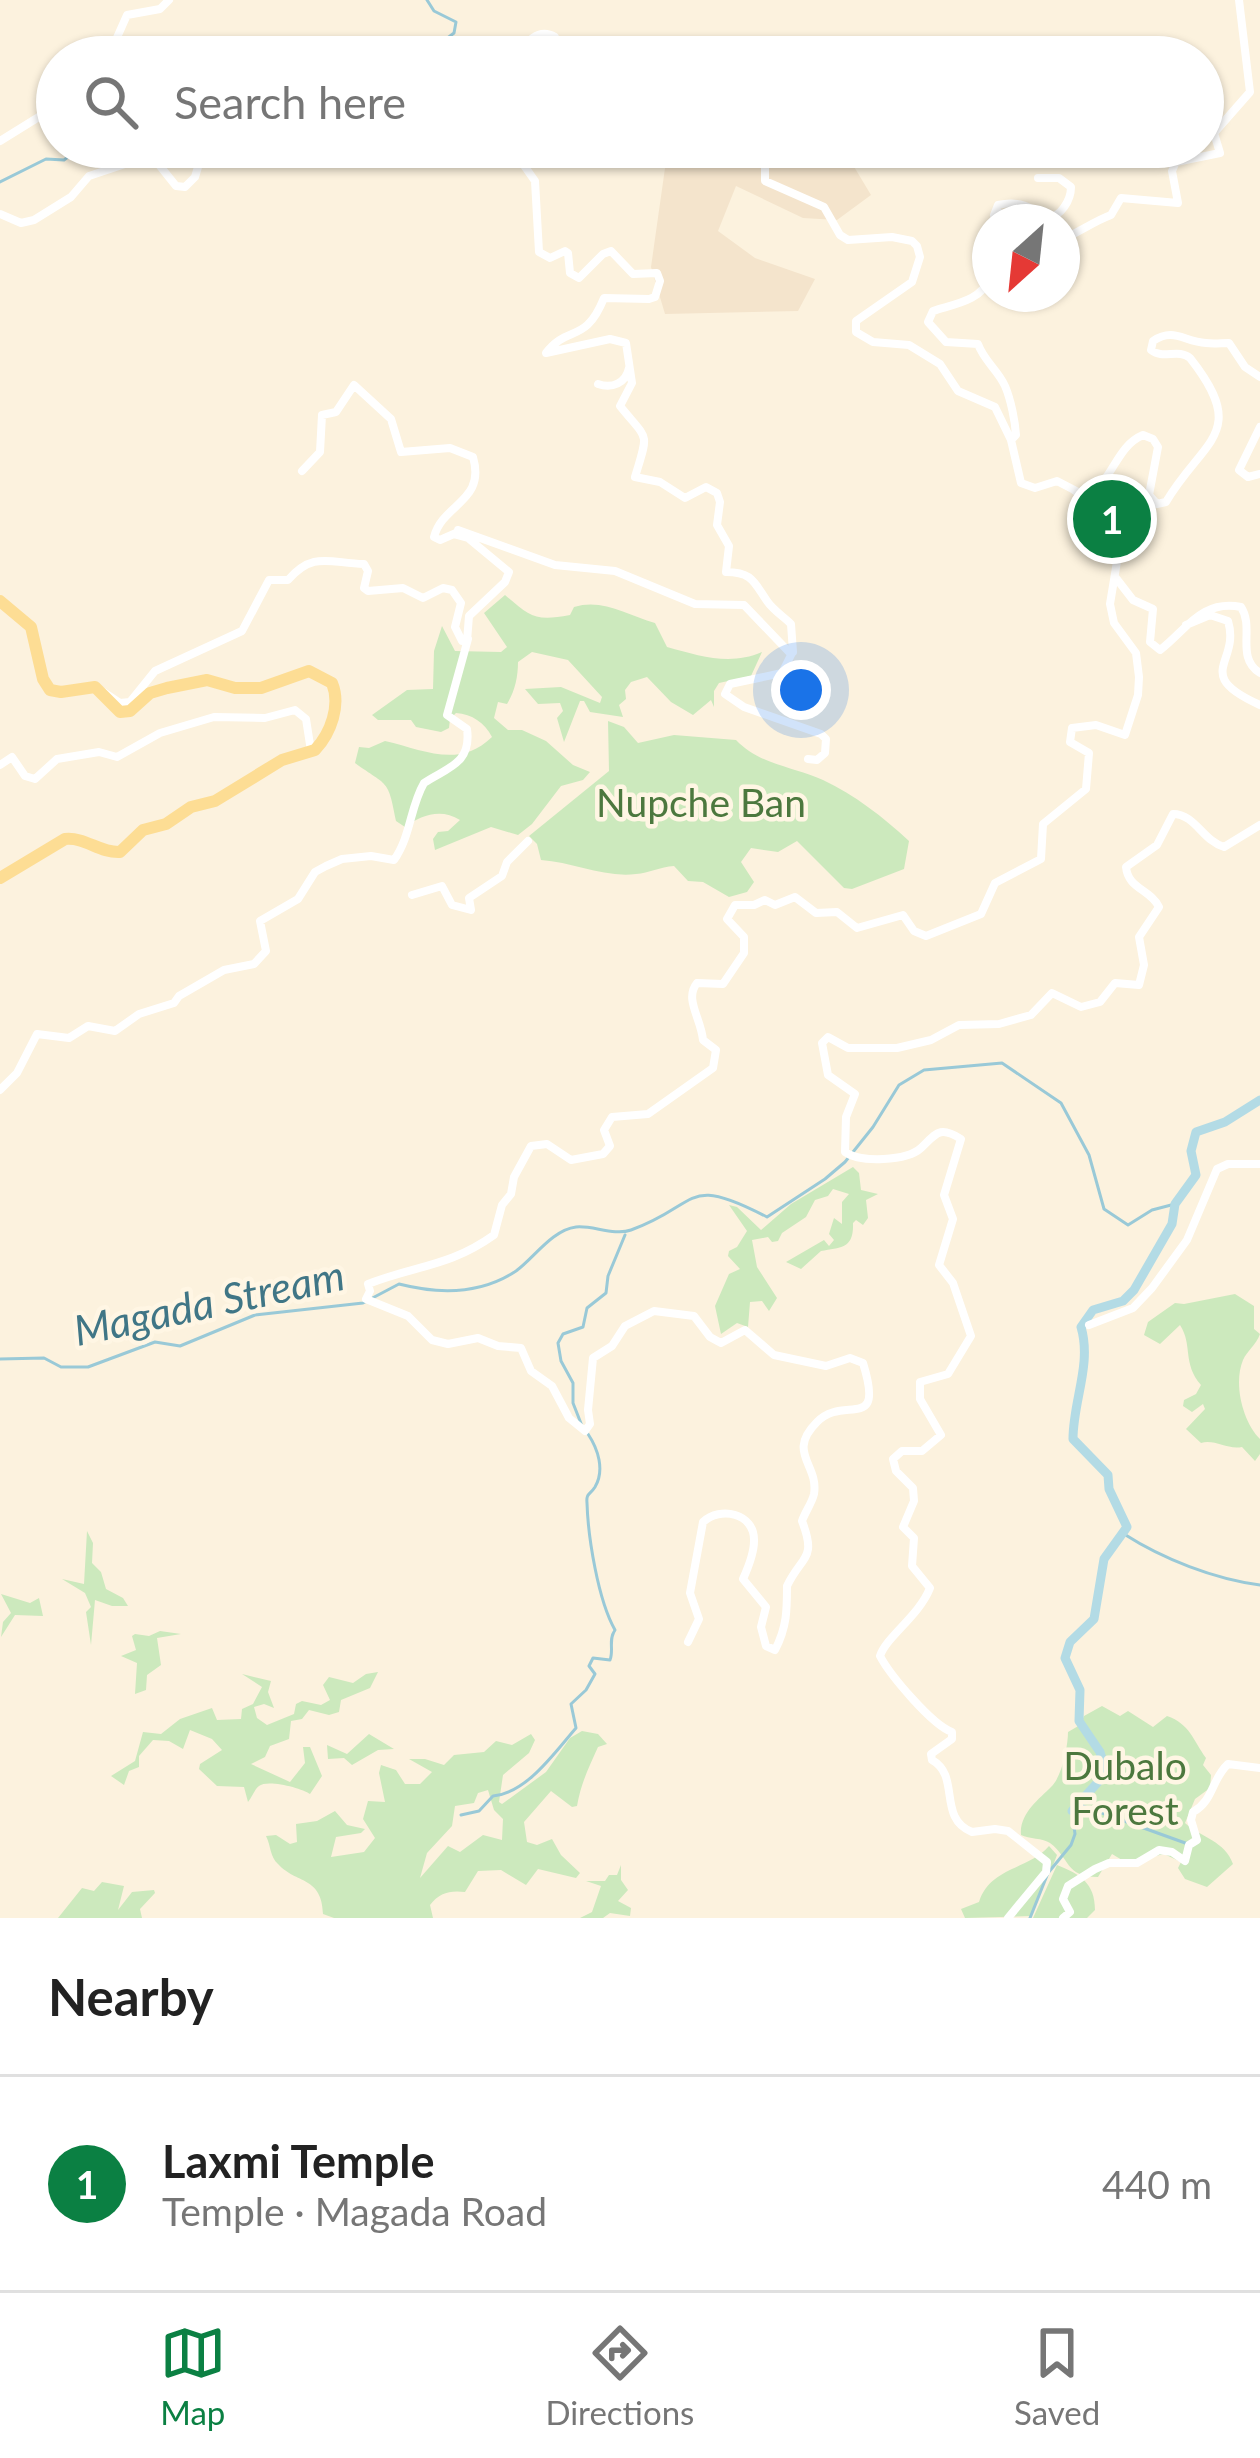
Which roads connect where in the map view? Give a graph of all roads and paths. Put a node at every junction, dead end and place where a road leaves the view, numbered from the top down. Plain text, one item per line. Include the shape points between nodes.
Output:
1 (169, 0) edge
2 (1239, 0) edge
3 (118, 36) edge
4 (36, 119) edge
5 (1224, 122) edge
6 (0, 142) edge
7 (114, 168) edge
8 (162, 168) edge
9 (198, 168) edge
10 (525, 168) edge
11 (765, 168) edge
12 (1173, 168) edge
13 (1038, 178) dead end
14 (1065, 204) edge
15 (0, 214) edge
16 (1080, 230) edge
17 (972, 297) edge
18 (629, 367) junction
19 (1260, 376) edge
20 (598, 383) dead end
21 (1260, 427) edge
22 (1011, 440) junction
23 (302, 471) dead end
24 (1260, 474) edge
25 (1074, 490) junction
26 (456, 533) junction
27 (1115, 578) junction
28 (0, 601) edge
29 (1185, 624) junction
30 (468, 639) junction
31 (792, 653) junction
32 (1260, 673) edge
33 (102, 691) junction
34 (1260, 705) edge
35 (311, 752) junction
36 (808, 759) dead end
37 (0, 765) edge
38 (1260, 825) edge
39 (528, 841) dead end
40 (0, 878) edge
41 (412, 896) dead end
42 (0, 1090) edge
43 (1260, 1163) edge
44 (1089, 1325) dead end
45 (688, 1642) dead end
46 (1260, 1768) edge
47 (1008, 1918) edge
48 (1063, 1918) edge

1 - 3 street via 127,14
2 - 5 street via 1250,92
4 - 6 street
7 - 15 street via 88,176 34,220
8 - 9 street via 184,187
10 - 18 street via 536,185 539,252 568,253 574,278 611,251 633,274 659,276 655,297 607,296 589,327 546,351 617,339 627,345
11 - 22 street via 765,181 824,207 841,235 904,238 917,246 912,282 863,313 856,332 909,345 940,364 958,391 995,407
12 - 16 street via 1178,203 1121,198 1111,215
13 - 14 street via 1071,187
17 - 22 street via 933,311 928,322 946,342 978,344 1005,386 1016,428
18 - 20 street via 617,384
18 - 31 street via 632,390 620,406 644,436 635,477 685,498 706,487 717,493 726,572 756,580 791,624
19 - 25 street via 1229,344 1173,333 1156,338 1151,350 1186,355 1217,400 1220,417 1205,454 1163,504 1149,495 1158,447 1145,436 1129,442 1101,487
21 - 24 street via 1239,470
22 - 25 street via 1021,483 1058,481
23 - 26 street via 320,452 322,415 336,412 354,385 391,419 401,452 450,448 473,457 468,497 434,537
25 - 27 street via 1126,507
26 - 30 street via 509,572 469,616
26 - 31 street via 554,565 616,571 695,604 744,605
27 - 29 street via 1153,609 1151,646 1164,649
27 - 45 street via 1112,616 1136,653 1139,677 1130,728 1125,735 1096,725 1072,728 1070,742 1090,759 1086,789 1042,824 1037,864 1001,878 981,914 926,936 903,915 853,927 837,912 811,911 799,897 735,904 727,920 747,941 741,960 723,984 697,983 691,992 703,1040 716,1050 713,1067 647,1114 612,1117 603,1154 571,1160 547,1144 531,1146 494,1235 432,1269 368,1284 366,1299 402,1312 432,1340 478,1338 521,1348 530,1371 585,1431 592,1358 654,1311 694,1316 721,1343 745,1330 774,1355 826,1366 850,1358 863,1363 866,1404 817,1422 802,1448 814,1487 802,1521 811,1546 787,1586 776,1650 766,1646 761,1627 766,1607 743,1579 752,1528 726,1512 703,1522 690,1593 700,1619
28 - 33 main road via 31,626 50,690
29 - 32 street via 1211,609 1241,607 1247,658
29 - 34 street via 1210,615 1228,622 1222,677
30 - 33 street via 455,627 461,603 452,590 423,598 403,588 368,591 364,564 315,560 288,580 268,580 242,631 154,671 130,702
30 - 42 street via 447,715 467,729 466,751 424,782 394,860 342,860 314,872 298,899 260,921 260,959 224,970 115,1031 88,1026 65,1038 37,1034
31 - 36 street via 782,673 730,684 725,694 821,734 825,753
33 - 35 main road via 125,713 155,691 207,680 261,688 309,671 332,683 337,700 325,739
35 - 37 street via 308,724 295,710 214,717 160,733 117,758 99,752 57,759 34,779 12,757
35 - 40 main road via 143,830 120,851 65,839
38 - 47 street via 1224,847 1173,814 1156,845 1126,867 1133,885 1159,907 1139,937 1139,985 1115,982 1100,1002 1082,1007 1052,993 1031,1015 958,1024 897,1048 822,1042 828,1075 855,1094 844,1152 863,1161 910,1153 932,1133 961,1139 944,1195 953,1220 939,1265 970,1336 948,1374 920,1385 941,1435 893,1459 913,1488 904,1527 914,1538 912,1566 931,1588 880,1656 891,1677 952,1732 931,1754 954,1799 953,1820 972,1832 1008,1831 1048,1862
39 - 41 street via 502,876 469,898 471,910 452,905 442,886
43 - 44 street via 1217,1169 1187,1240 1152,1288 1133,1308
46 - 48 street via 1222,1769 1209,1802 1193,1813 1197,1840 1185,1862 1159,1850 1137,1863 1095,1869 1068,1886

